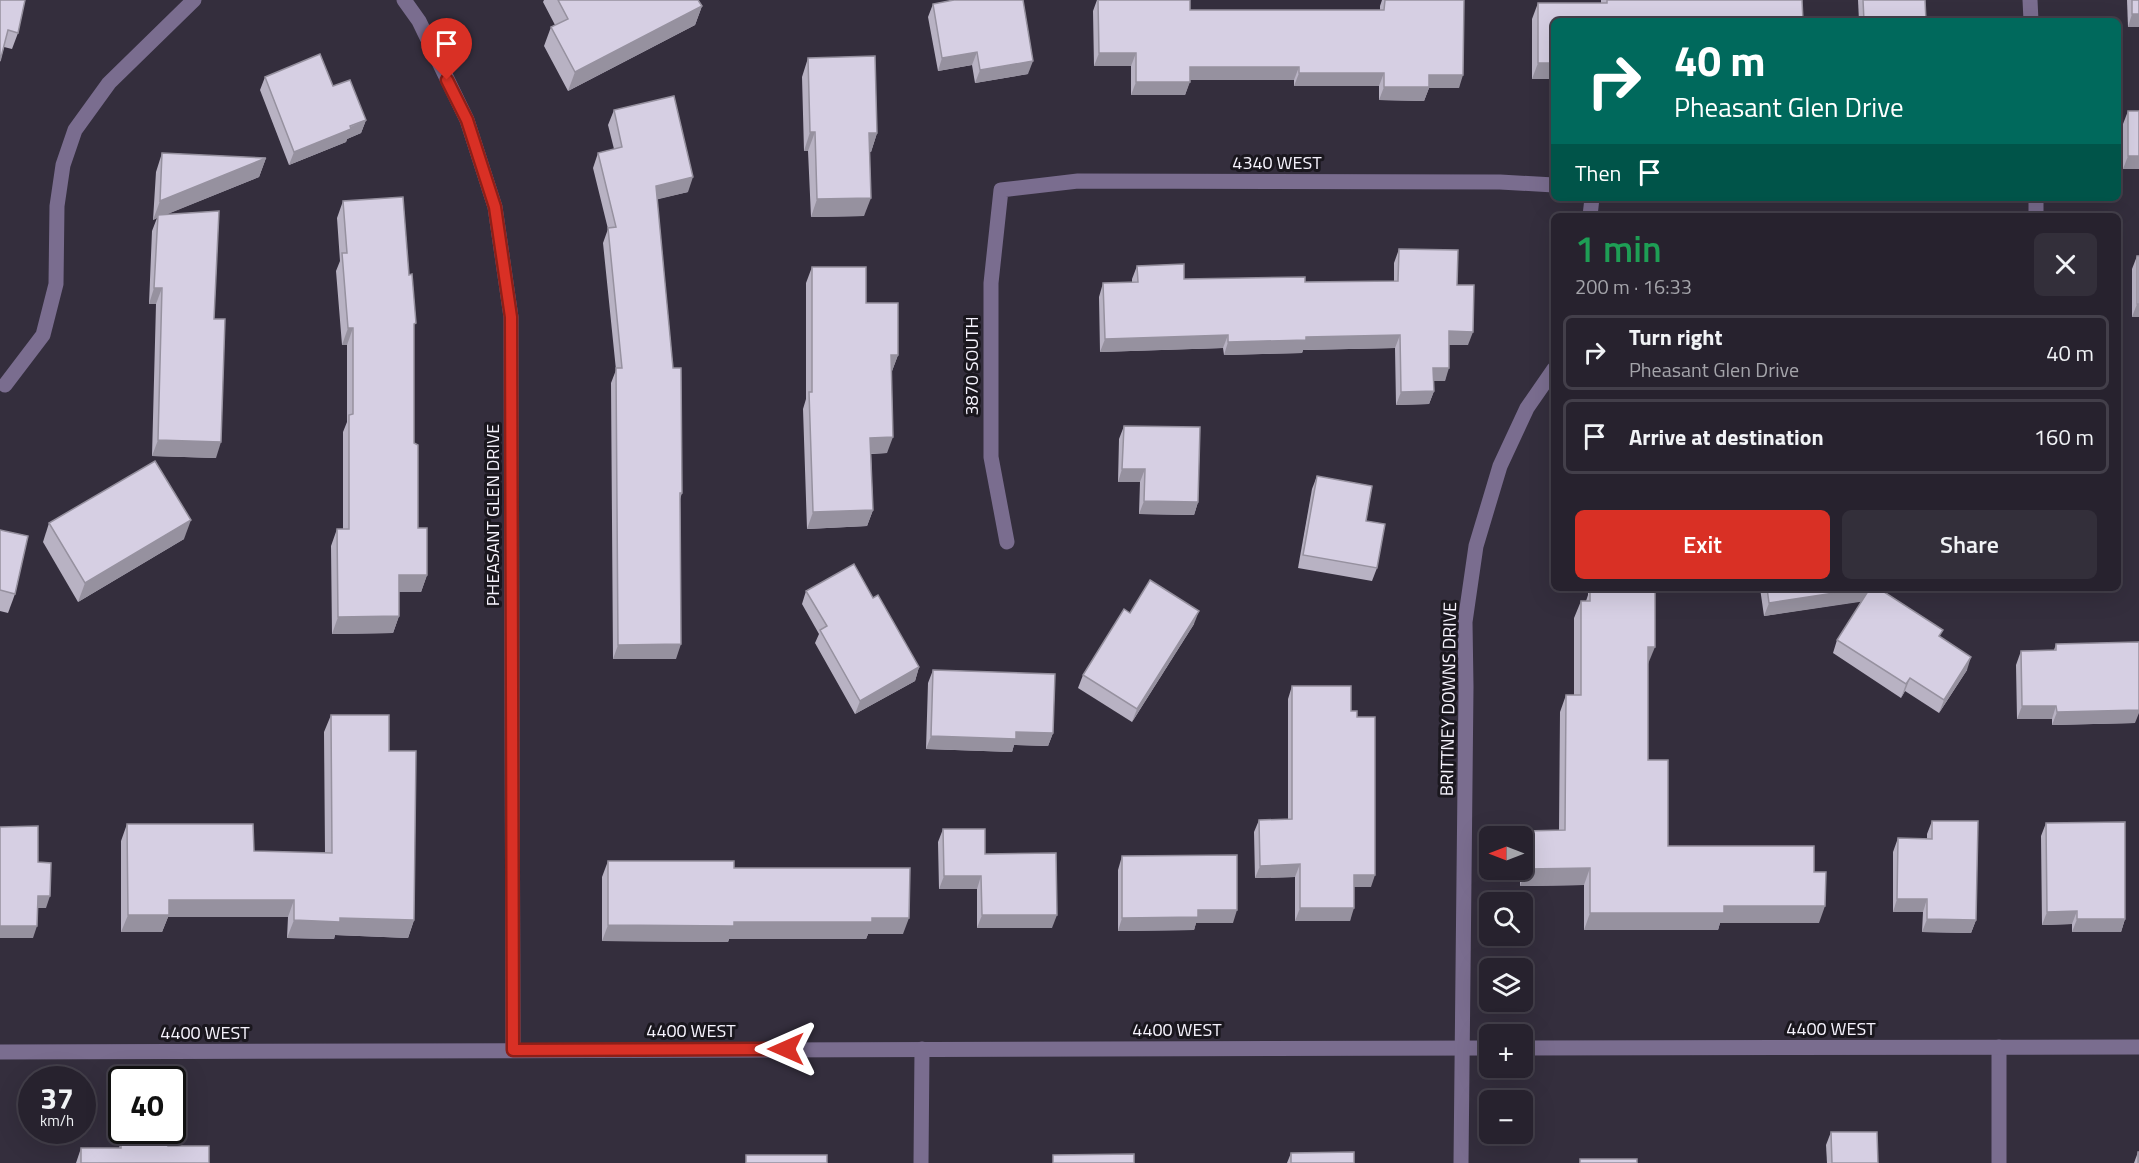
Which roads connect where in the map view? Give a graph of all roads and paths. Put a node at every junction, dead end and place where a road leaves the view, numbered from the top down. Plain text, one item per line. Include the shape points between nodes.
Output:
1 (194, 0) edge
2 (404, 0) edge
3 (2030, 0) edge
4 (2031, 18) edge
5 (1551, 185) edge
6 (1001, 190) joint
7 (1551, 373) edge
8 (5, 385) dead end
9 (1007, 542) dead end
10 (1999, 1047) junction
11 (2139, 1047) edge
12 (1462, 1048) junction
13 (1479, 1048) edge
14 (1533, 1048) edge
15 (921, 1049) junction
16 (513, 1050) junction
17 (0, 1052) edge
18 (921, 1163) edge
19 (1461, 1163) edge
20 (1999, 1163) edge

1 - 8 street via 110,83 75,130 63,165 57,206 56,284 42,335
2 - 16 street, PHEASANT GLEN DRIVE via 467,120 495,207 511,317
3 - 4 street
5 - 6 street, 4340 WEST via 1078,181
6 - 9 street, 3870 SOUTH via 991,283 991,457
7 - 12 street, BRITTNEY DOWNS DRIVE via 1527,408 1500,466 1476,546 1465,622
10 - 11 street, 4400 WEST
10 - 14 street, 4400 WEST
10 - 20 street
12 - 13 street, 4400 WEST
12 - 15 street, 4400 WEST
12 - 19 street, BRITTNEY DOWNS DRIVE
15 - 16 street, 4400 WEST
15 - 18 street
16 - 17 street, 4400 WEST

